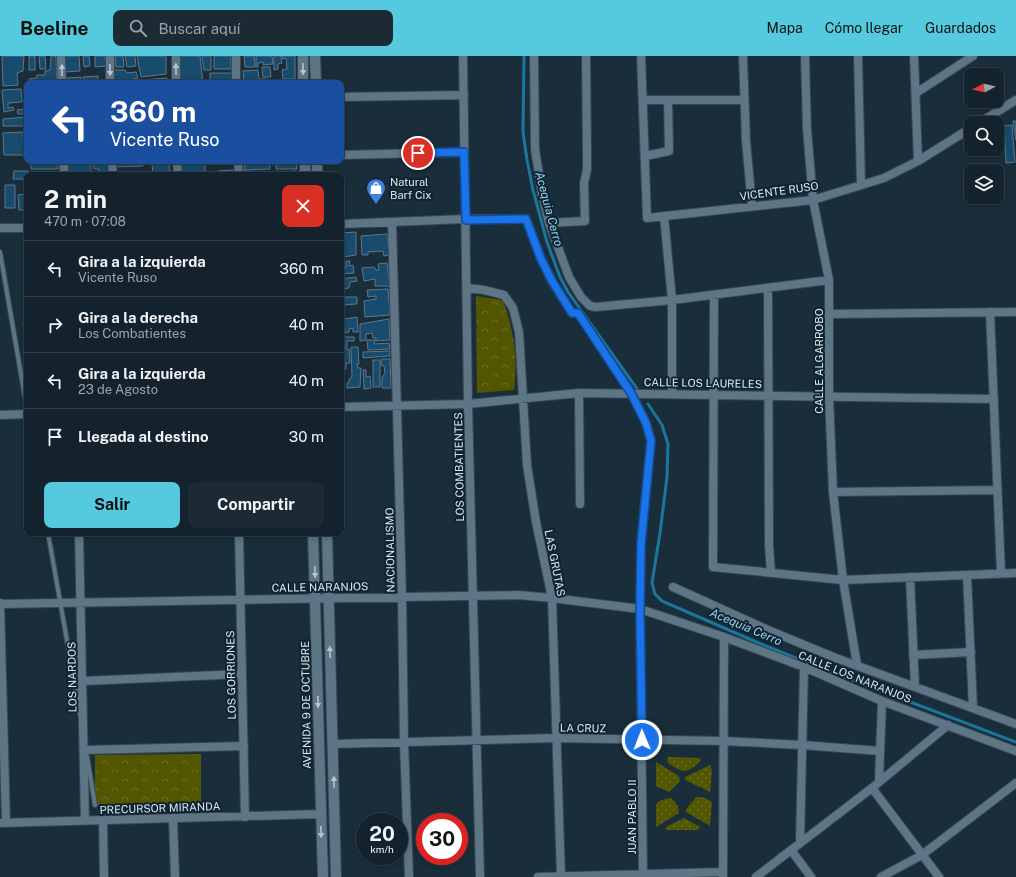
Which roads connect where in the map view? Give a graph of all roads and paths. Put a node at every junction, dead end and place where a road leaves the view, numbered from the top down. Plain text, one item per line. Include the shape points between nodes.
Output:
1 (61, 56) edge
2 (110, 56) edge
3 (176, 56) edge
4 (236, 56) edge
5 (303, 56) edge
6 (316, 56) edge
7 (463, 56) edge
8 (534, 56) edge
9 (586, 56) edge
10 (641, 56) edge
11 (743, 56) edge
12 (805, 56) edge
13 (858, 56) edge
14 (914, 56) edge
15 (973, 56) edge
16 (62, 80) edge
17 (110, 80) edge
18 (176, 80) edge
19 (236, 80) edge
20 (303, 80) edge
21 (316, 80) edge
22 (916, 93) junction
23 (464, 95) junction
24 (344, 97) edge
25 (643, 100) junction
26 (668, 100) junction
27 (744, 100) junction
28 (1016, 100) edge
29 (990, 116) edge
30 (964, 132) edge
31 (464, 152) junction
32 (344, 155) edge
33 (645, 156) junction
34 (918, 161) junction
35 (861, 185) junction
36 (813, 200) junction
37 (752, 206) junction
38 (664, 216) junction
39 (466, 220) junction
40 (392, 222) junction
41 (548, 223) junction
42 (344, 224) edge
43 (0, 228) edge
44 (24, 228) edge
45 (0, 252) edge
46 (829, 280) junction
47 (466, 288) junction
48 (768, 288) junction
49 (714, 294) junction
50 (672, 300) junction
51 (990, 312) junction
52 (1016, 312) edge
53 (830, 314) junction
54 (24, 392) edge
55 (579, 393) junction
56 (634, 393) junction
57 (672, 394) junction
58 (713, 394) junction
59 (769, 395) junction
60 (829, 396) junction
61 (524, 398) junction
62 (994, 399) junction
63 (468, 404) junction
64 (397, 406) junction
65 (344, 407) edge
66 (24, 414) edge
67 (0, 415) edge
68 (997, 490) junction
69 (833, 492) junction
70 (580, 504) dead end
71 (49, 536) edge
72 (79, 536) edge
73 (239, 536) edge
74 (314, 536) edge
75 (327, 536) edge
76 (771, 573) junction
77 (1001, 573) junction
78 (1016, 573) edge
79 (967, 575) junction
80 (910, 577) junction
81 (843, 580) junction
82 (673, 587) dead end
83 (472, 595) junction
84 (402, 597) junction
85 (315, 598) junction
86 (329, 598) junction
87 (552, 598) junction
88 (241, 600) junction
89 (81, 603) junction
90 (0, 604) edge
91 (640, 610) junction
92 (724, 637) junction
93 (971, 652) junction
94 (913, 655) junction
95 (857, 665) junction
96 (804, 667) junction
97 (242, 674) junction
98 (83, 681) junction
99 (915, 687) junction
100 (882, 701) junction
101 (2, 704) edge
102 (973, 708) junction
103 (1016, 724) edge
104 (948, 725) junction
105 (556, 738) junction
106 (642, 740) junction
107 (476, 741) junction
108 (724, 741) junction
109 (404, 742) junction
110 (333, 744) junction
111 (802, 745) junction
112 (244, 746) junction
113 (85, 750) junction
114 (880, 751) junction
115 (1016, 751) edge
116 (879, 781) junction
117 (1016, 783) edge
118 (872, 788) junction
119 (3, 795) edge
120 (95, 805) dead end
121 (321, 814) junction
122 (245, 817) junction
123 (173, 819) junction
124 (85, 821) junction
125 (103, 821) junction
126 (3, 823) edge
127 (800, 843) junction
128 (791, 850) junction
129 (922, 855) junction
130 (723, 874) edge
131 (643, 876) edge
132 (104, 877) edge
133 (175, 877) edge
134 (323, 877) edge
135 (336, 877) edge
136 (409, 877) edge
137 (480, 877) edge
138 (538, 877) edge
139 (561, 877) edge
140 (756, 877) edge
141 (811, 877) edge
142 (882, 877) edge
143 (939, 877) edge

16 -> 1 street
2 -> 17 street
18 -> 3 street
4 - 19 street
5 -> 20 street
6 - 21 street
7 - 23 street, LOS COMBATIENTES
8 - 41 street via 535,149
9 - 41 street via 585,221
10 - 25 street
11 - 27 street
12 - 36 street, CALLE ALGARROBO via 807,129
13 - 35 street
14 - 22 street
15 - 22 street
22 - 34 street
23 - 24 street
23 - 31 street, LOS COMBATIENTES
25 - 26 street
25 - 33 street
26 - 27 street
26 - 33 street via 669,151
27 - 37 street
28 - 29 street
30 - 34 street, VICENTE RUSO
31 - 32 street
31 - 39 street, LOS COMBATIENTES
33 - 38 street, VICENTE RUSO via 647,218
34 - 35 street, VICENTE RUSO via 884,178
35 - 36 street, VICENTE RUSO
36 - 37 street, VICENTE RUSO
36 - 46 street, CALLE ALGARROBO
37 - 38 street, VICENTE RUSO
38 - 50 street
39 - 40 street
39 - 47 street, LOS COMBATIENTES
39 - 56 street, JUAN PABLO II via 526,219 552,281 572,313 578,313
40 - 42 street
40 - 64 street, NACIONALISMO
41 - 50 street via 569,277 590,306
43 - 44 street
45 - 54 lane
46 - 48 street
46 - 53 street, CALLE ALGARROBO
47 - 61 street, LAS GRUTAS via 504,295 513,308 519,332
47 - 63 street, LOS COMBATIENTES
48 - 49 street
48 - 59 street
49 - 50 street
49 - 58 street
50 - 57 street
51 - 52 street
51 - 53 street
51 - 62 street
53 - 60 street, CALLE ALGARROBO
55 - 56 street, CALLE LOS LAURELES
55 - 61 street, CALLE LOS LAURELES
55 - 70 street
56 - 57 street, CALLE LOS LAURELES
56 - 91 street, JUAN PABLO II via 651,441 641,544
57 - 58 street, CALLE LOS LAURELES
58 - 59 street, CALLE LOS LAURELES
58 - 76 street via 714,567
59 - 60 street, CALLE LOS LAURELES
59 - 76 street
60 - 62 street, CALLE LOS LAURELES
60 - 69 street, CALLE ALGARROBO
61 - 63 street, CALLE LOS LAURELES
61 - 87 street, LAS GRUTAS via 527,465
62 - 68 street
63 - 64 street, CALLE LOS LAURELES
63 - 83 street, LOS COMBATIENTES
64 - 65 street, CALLE LOS LAURELES
64 - 84 street, NACIONALISMO
66 - 67 street
68 - 69 street
68 - 77 street
69 - 81 street, CALLE ALGARROBO
71 - 120 lane
72 - 89 street, LOS NARDOS
73 - 88 street, LOS GORRIONES
74 -> 85 street, AVENIDA 9 DE OCTUBRE
75 - 86 street
76 - 81 street
77 - 78 street
77 - 79 street
79 - 80 street
79 - 93 street
80 - 81 street
80 - 94 street
81 - 95 street, CALLE ALGARROBO
82 - 95 street via 768,630
83 - 84 street, CALLE NARANJOS
83 - 87 street, CALLE NARANJOS
83 - 107 street, LOS COMBATIENTES
84 - 86 street, CALLE NARANJOS
84 - 109 street, NACIONALISMO
85 - 86 street, CALLE NARANJOS
85 - 88 street, CALLE NARANJOS
85 -> 121 street, AVENIDA 9 DE OCTUBRE
110 -> 86 street
87 - 91 street, CALLE NARANJOS
87 - 105 street, LAS GRUTAS
88 - 89 street, CALLE NARANJOS
88 - 97 street, LOS GORRIONES
89 - 90 street, CALLE NARANJOS
89 - 98 street, LOS NARDOS
90 - 101 street
91 - 92 street, CALLE LOS NARANJOS
91 - 106 street, JUAN PABLO II
92 - 96 street, CALLE LOS NARANJOS
92 - 108 street
93 - 94 street
93 - 102 street
94 - 99 street
95 - 99 street
96 - 100 street, CALLE LOS NARANJOS
96 - 111 street
97 - 98 street
97 - 112 street, LOS GORRIONES
98 - 113 street, LOS NARDOS
99 - 102 street
100 - 104 street, CALLE LOS NARANJOS
100 - 114 street
101 - 119 street
102 - 103 street
104 - 115 street, CALLE LOS NARANJOS
104 - 116 street
105 - 106 street, LA CRUZ
105 - 107 street, LA CRUZ
105 - 139 street, LAS GRUTAS
106 - 108 street, LA CRUZ
106 - 131 street, JUAN PABLO II
107 - 109 street, LA CRUZ
107 - 137 street, LOS COMBATIENTES
108 - 111 street, LA CRUZ
108 - 130 street
109 - 110 street, LA CRUZ
109 - 136 street, NACIONALISMO
135 -> 110 street
111 - 114 street, LA CRUZ
111 - 127 street
112 - 113 street
112 - 122 street, LOS GORRIONES
113 - 124 street, LOS NARDOS
114 - 116 street
116 - 118 street
117 - 129 street
118 - 127 street
118 - 129 street
119 - 126 street
121 - 122 street, PRECURSOR MIRANDA
121 -> 134 street, AVENIDA 9 DE OCTUBRE
122 - 123 street, PRECURSOR MIRANDA
123 - 125 street, PRECURSOR MIRANDA
123 - 133 street
124 - 125 street, PRECURSOR MIRANDA
124 - 126 street, PRECURSOR MIRANDA
125 - 132 street
127 - 128 street
128 - 140 street
128 - 141 street
129 - 142 street
129 - 143 street
130 - 131 street
131 - 139 street
138 - 139 street

